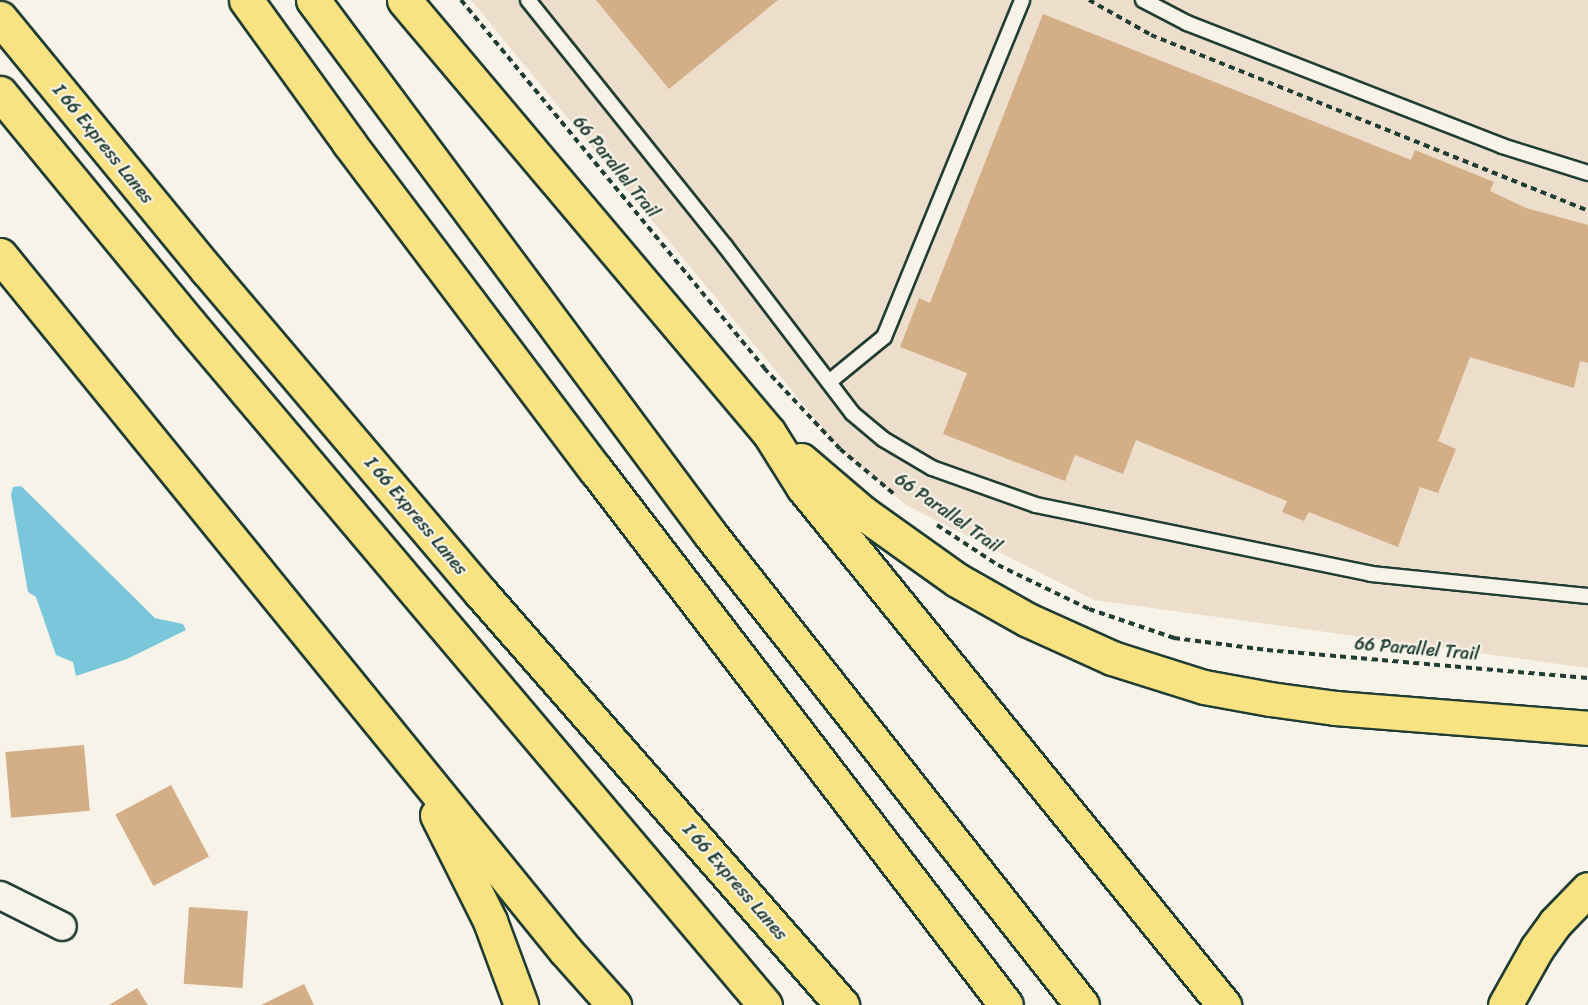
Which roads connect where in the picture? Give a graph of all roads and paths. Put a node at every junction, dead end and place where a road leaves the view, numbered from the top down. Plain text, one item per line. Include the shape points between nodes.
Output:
1 (246, 0) edge
2 (313, 0) edge
3 (404, 0) edge
4 (461, 0) edge
5 (528, 0) edge
6 (1022, 0) edge
7 (1089, 0) edge
8 (1143, 0) edge
9 (0, 18) edge
10 (0, 93) edge
11 (1588, 173) edge
12 (1588, 211) edge
13 (0, 255) edge
14 (829, 382) junction
15 (769, 433) junction
16 (898, 498) dead end
17 (934, 523) dead end
18 (1588, 596) edge
19 (1588, 678) edge
20 (380, 721) junction
21 (1588, 728) edge
22 (1588, 889) edge
23 (0, 895) edge
24 (62, 926) dead end
25 (520, 1005) edge
26 (614, 1005) edge
27 (765, 1005) edge
28 (842, 1005) edge
29 (1006, 1005) edge
30 (1082, 1005) edge
31 (1224, 1005) edge
32 (1505, 1005) edge

1 - 29 highway via 595,469
2 - 30 highway via 710,534
3 - 15 highway
4 - 16 path, 66 Parallel Trail via 764,368 840,448
5 - 14 lane
6 - 14 lane via 884,338
7 - 12 path via 1151,35
8 - 11 lane via 1187,23 1502,146
9 - 28 highway, I 66 Express Lanes via 481,593
10 - 27 highway via 195,331
13 - 20 highway
14 - 18 lane via 852,413 883,439 933,468 1036,505 1371,574
15 - 21 highway via 863,513 957,580 1028,620 1112,658 1204,687 1270,699
15 - 31 highway via 803,487
17 - 19 path, 66 Parallel Trail via 998,565 1089,609 1174,638 1267,650
20 - 25 highway via 444,827 490,921
20 - 26 highway
22 - 32 highway via 1537,948
23 - 24 street

